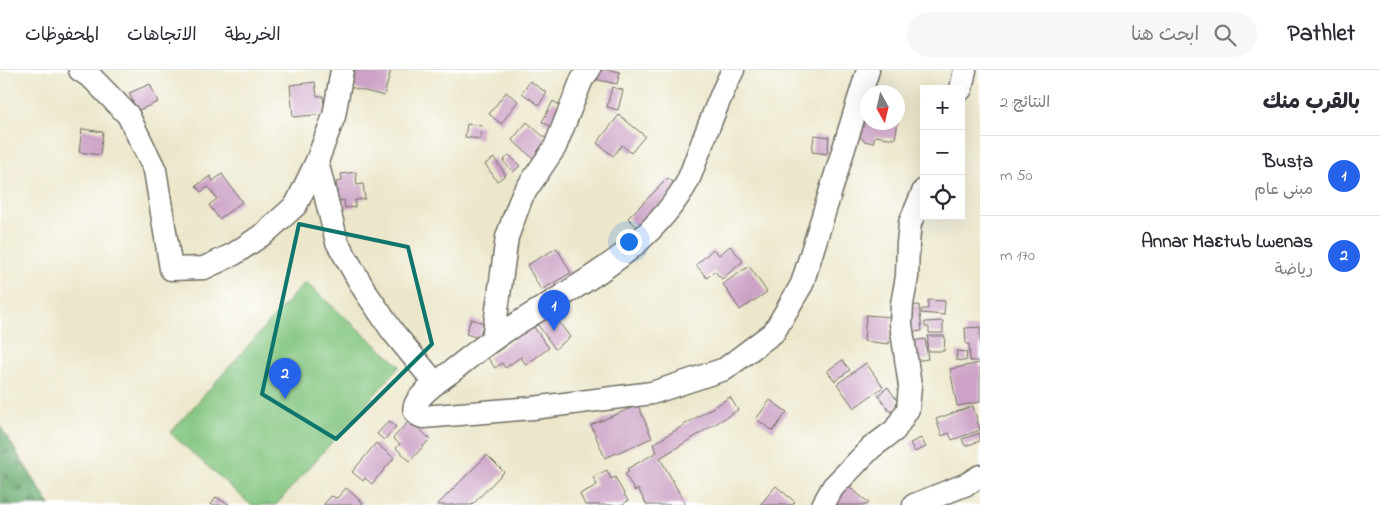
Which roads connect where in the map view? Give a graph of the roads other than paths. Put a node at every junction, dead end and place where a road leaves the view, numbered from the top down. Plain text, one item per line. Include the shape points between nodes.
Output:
1 (80, 70) edge
2 (342, 70) edge
3 (590, 70) edge
4 (733, 70) edge
5 (868, 70) edge
6 (965, 70) edge
7 (962, 85) edge
8 (317, 162) junction
9 (920, 199) edge
10 (493, 339) junction
11 (435, 384) junction
12 (980, 476) edge
13 (823, 505) edge
14 (914, 505) edge

1 - 8 street via 128,115 154,170 171,269 204,268 234,254 265,233 296,205
2 - 8 street via 334,116
3 - 10 street via 582,79 555,147 522,196 507,237
4 - 10 street via 686,185 646,236 602,272
5 - 11 street via 802,284 774,332 725,369 652,393 534,408 419,416 414,405
6 - 7 street
8 - 11 street via 337,242 392,332
9 - 13 street via 910,223 901,324 910,386 908,409 895,430 833,487
10 - 11 street
12 - 14 street

